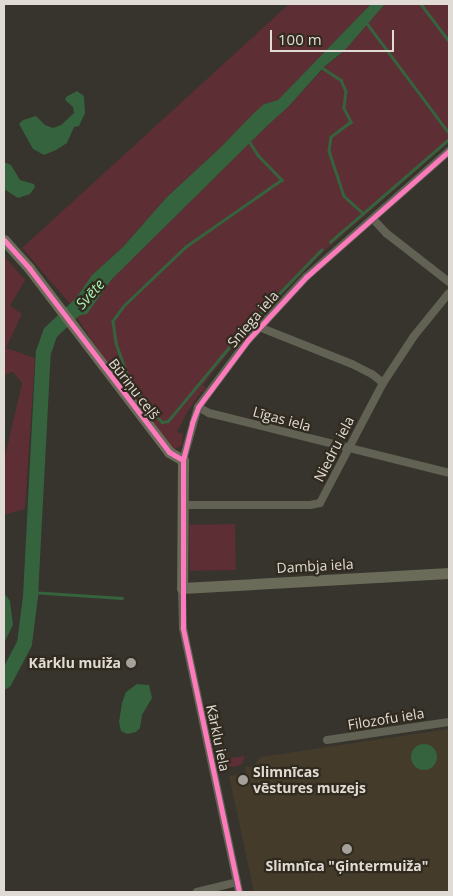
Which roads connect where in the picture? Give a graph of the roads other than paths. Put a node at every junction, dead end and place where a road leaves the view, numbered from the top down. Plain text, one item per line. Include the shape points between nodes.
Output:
1 (449, 151) edge
2 (374, 220) junction
3 (4, 240) edge
4 (449, 282) edge
5 (449, 293) edge
6 (260, 327) junction
7 (383, 383) junction
8 (198, 407) junction
9 (347, 448) junction
10 (183, 460) junction
11 (449, 473) edge
12 (182, 505) junction
13 (449, 573) edge
14 (182, 588) junction
15 (449, 722) edge
16 (327, 740) dead end
17 (237, 882) junction
18 (197, 892) edge
19 (240, 892) edge

1 - 2 street, Sniega iela
2 - 4 street
2 - 6 street, Sniega iela via 306,277
3 - 10 street, Būriņu ceļš via 169,452
5 - 7 street, Niedru iela via 414,336
6 - 7 street, Sniega iela via 352,364
6 - 8 street, Sniega iela
7 - 9 street, Niedru iela
8 - 9 street, Līgas iela via 209,413
8 - 10 street, Sniega iela
9 - 11 street, Līgas iela
9 - 12 street, Niedru iela via 320,503
10 - 12 street, Sniega iela
12 - 14 street, Sniega iela
13 - 14 street, Dambja iela
14 - 17 street, Kārklu iela via 183,628
15 - 16 street, Filozofu iela
17 - 18 street
17 - 19 street, Kārklu iela

